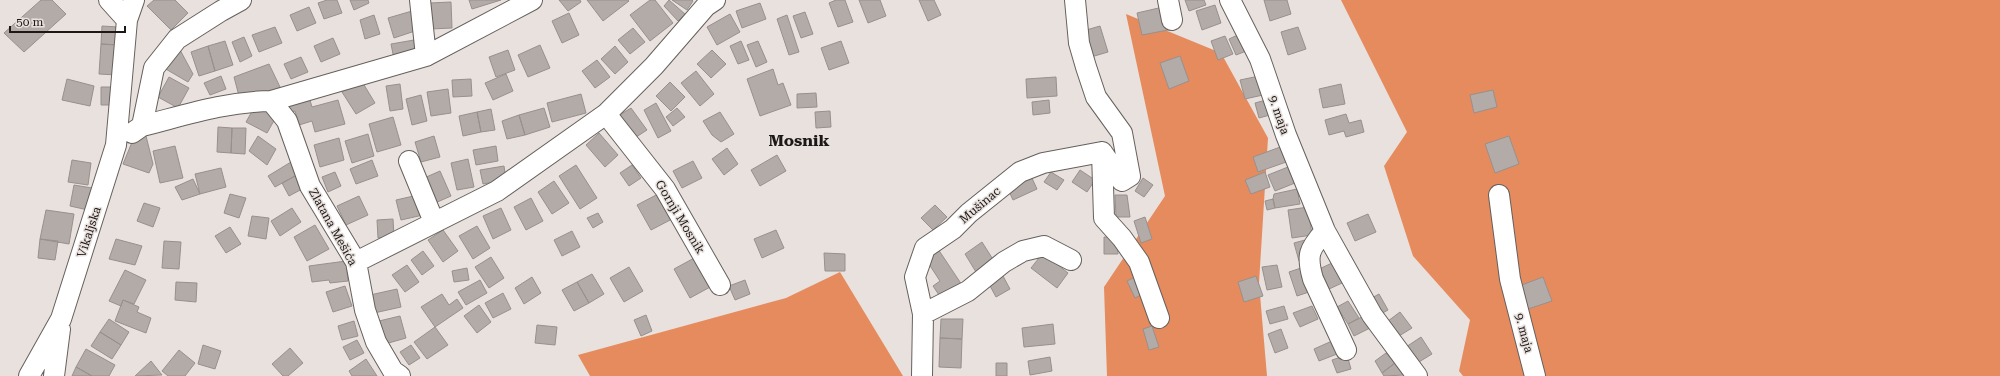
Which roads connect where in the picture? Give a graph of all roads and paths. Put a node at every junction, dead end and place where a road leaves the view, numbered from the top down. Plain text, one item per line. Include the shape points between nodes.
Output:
1 (109, 0) edge
2 (134, 0) edge
3 (241, 0) edge
4 (420, 0) edge
5 (532, 0) edge
6 (1075, 0) edge
7 (1168, 0) edge
8 (1230, 0) edge
9 (708, 2) edge
10 (127, 20) junction
11 (1172, 20) dead end
12 (426, 56) junction
13 (271, 101) junction
14 (606, 114) junction
15 (142, 126) junction
16 (116, 145) junction
17 (1102, 152) junction
18 (409, 160) dead end
19 (1499, 195) dead end
20 (434, 222) junction
21 (1325, 231) junction
22 (1071, 260) dead end
23 (356, 262) junction
24 (720, 285) dead end
25 (923, 314) junction
26 (1159, 318) dead end
27 (61, 319) junction
28 (1346, 350) dead end
29 (29, 376) edge
30 (54, 376) edge
31 (400, 376) edge
32 (922, 376) edge
33 (1416, 376) edge
34 (1535, 376) edge

1 - 10 street
2 - 10 street, Vikaljska
3 - 15 street via 177,39 154,68
4 - 12 street
5 - 12 street
6 - 17 street via 1079,43 1086,67 1096,97 1122,133 1130,176 1122,181
7 - 11 street
8 - 21 street, 9. maja via 1260,59 1286,135
9 - 14 street via 654,66
10 - 16 street, Vikaljska
12 - 13 street
13 - 15 street via 242,101
13 - 23 street, Zlatana Mešića via 287,121 310,186
14 - 20 street via 497,191
14 - 24 street, Gornji Mosnik via 665,189
15 - 16 street
16 - 27 street, Vikaljska
17 - 25 street, Mušinac via 1042,163 1020,172 953,229 925,248 915,277
17 - 26 street via 1104,218 1139,262
18 - 20 street
19 - 34 street, 9. maja via 1510,279
20 - 23 street
21 - 28 street via 1311,246 1309,267
21 - 33 street, 9. maja via 1372,315
22 - 25 street via 1044,246 1023,251 1004,262 968,291
23 - 31 street, Zlatana Mešića via 365,310 376,342 393,371
25 - 32 street, Mušinac
27 - 29 street, Vikaljska
27 - 30 street, Vikaljska

